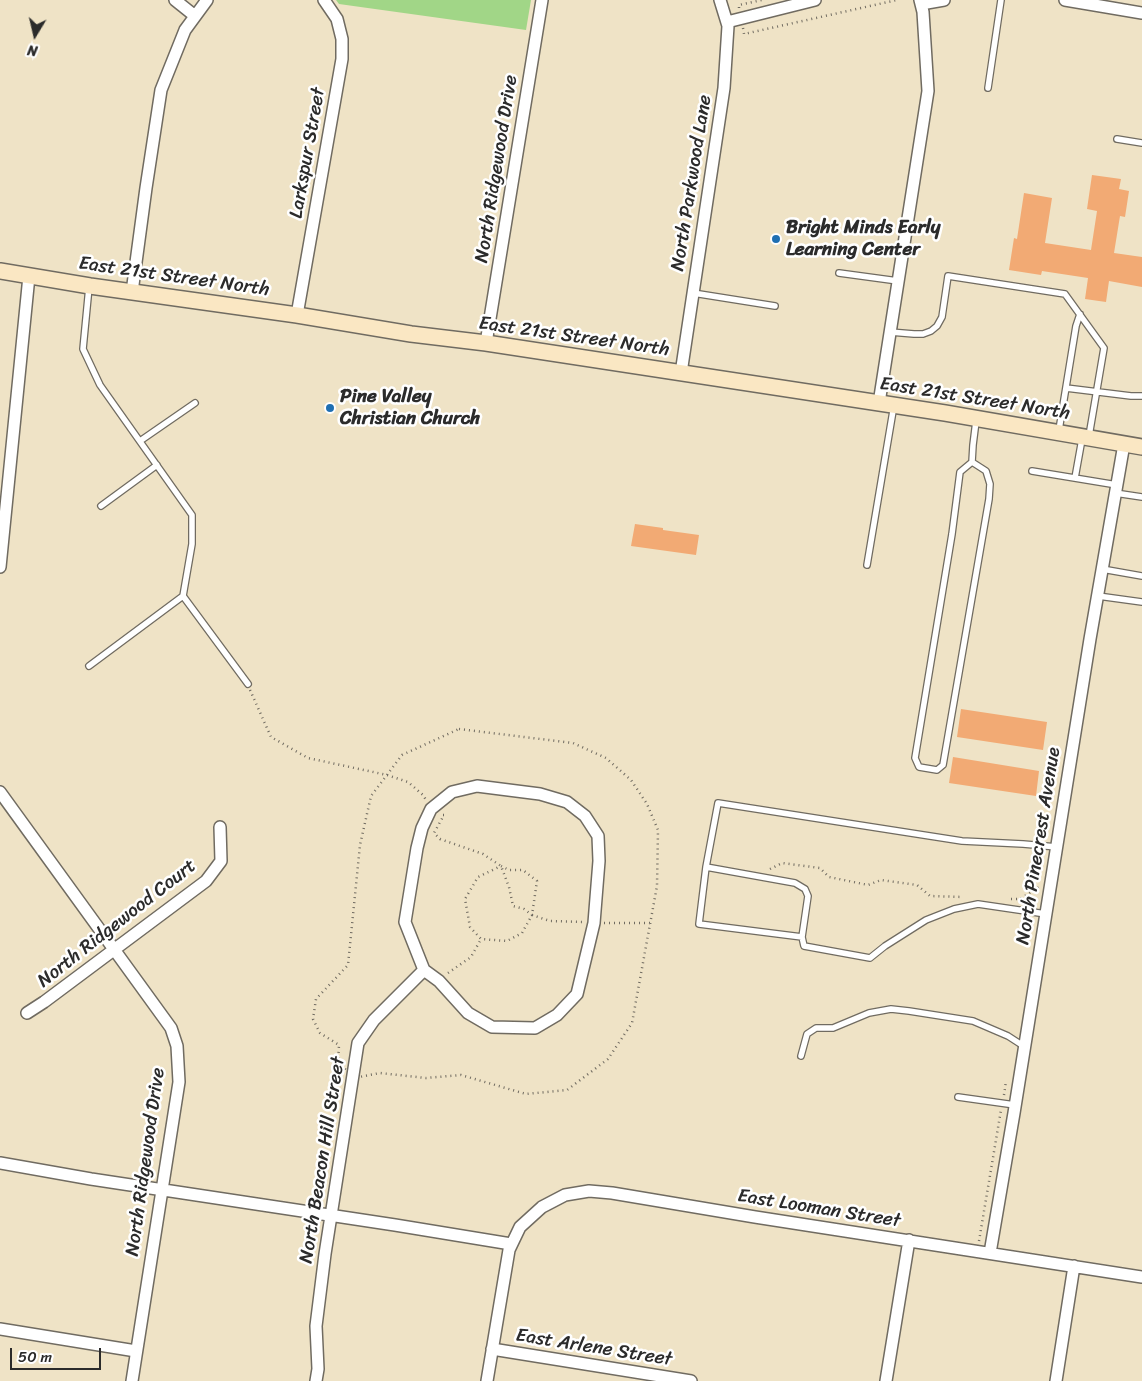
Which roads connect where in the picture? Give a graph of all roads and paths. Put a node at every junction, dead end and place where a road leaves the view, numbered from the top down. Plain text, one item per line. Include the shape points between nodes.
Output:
1 (175, 0) edge
2 (207, 0) edge
3 (324, 0) edge
4 (542, 0) edge
5 (720, 0) edge
6 (815, 0) edge
7 (944, 0) edge
8 (1001, 0) edge
9 (1065, 0) edge
10 (921, 2) edge
11 (1142, 13) edge
12 (195, 16) junction
13 (726, 22) junction
14 (988, 88) dead end
15 (1117, 139) dead end
16 (1142, 143) edge
17 (0, 271) edge
18 (839, 273) dead end
19 (29, 276) junction
20 (898, 280) junction
21 (90, 286) junction
22 (132, 292) junction
23 (693, 293) junction
24 (776, 306) dead end
25 (1080, 314) junction
26 (297, 315) junction
27 (890, 332) junction
28 (486, 343) junction
29 (681, 373) junction
30 (1066, 388) junction
31 (1097, 392) junction
32 (1142, 396) edge
33 (195, 403) dead end
34 (886, 404) junction
35 (977, 418) junction
36 (1058, 432) junction
37 (1086, 437) junction
38 (140, 441) junction
39 (1124, 444) junction
40 (1142, 447) edge
41 (972, 462) junction
42 (157, 466) junction
43 (1032, 471) dead end
44 (1076, 478) junction
45 (1116, 489) junction
46 (1142, 497) edge
47 (101, 506) dead end
48 (867, 564) dead end
49 (0, 567) edge
50 (1102, 569) junction
51 (1142, 576) edge
52 (183, 596) junction
53 (1098, 596) junction
54 (1142, 602) edge
55 (89, 666) dead end
56 (248, 684) joint
57 (0, 792) edge
58 (431, 809) junction
59 (220, 827) dead end
60 (1057, 847) junction
61 (501, 866) junction
62 (706, 867) junction
63 (763, 868) dead end
64 (1039, 888) dead end
65 (966, 897) dead end
66 (1011, 899) dead end
67 (1046, 914) junction
68 (532, 916) junction
69 (594, 923) junction
70 (650, 923) dead end
71 (802, 937) junction
72 (481, 940) junction
73 (115, 949) junction
74 (424, 970) junction
75 (439, 981) junction
76 (27, 1013) dead end
77 (1024, 1047) junction
78 (802, 1056) dead end
79 (958, 1097) dead end
80 (1015, 1105) junction
81 (0, 1163) edge
82 (162, 1189) junction
83 (332, 1216) junction
84 (909, 1240) junction
85 (512, 1244) junction
86 (990, 1253) junction
87 (1074, 1266) junction
88 (1142, 1277) edge
89 (0, 1330) edge
90 (492, 1349) junction
91 (136, 1351) junction
92 (132, 1381) edge
93 (316, 1381) edge
94 (487, 1381) edge
95 (691, 1381) edge
96 (886, 1381) edge
97 (1056, 1381) edge

1 - 12 street
2 - 12 street
3 - 26 street, Larkspur Street via 337,19 342,59
4 - 28 street, North Ridgewood Drive
5 - 13 street, North Parkwood Lane
6 - 13 street
7 - 10 street
8 - 14 lane
9 - 11 street
10 - 20 street via 928,90
12 - 22 street via 185,30 161,90
13 - 23 street, North Parkwood Lane via 724,88
15 - 16 lane
17 - 19 main road, East 21st Street North
18 - 20 lane
19 - 21 main road, East 21st Street North
19 - 49 street
20 - 27 street
21 - 22 main road, East 21st Street North
21 - 38 lane via 83,349 100,385
22 - 26 main road, East 21st Street North
23 - 24 lane
23 - 29 street, North Parkwood Lane
25 - 27 lane via 1065,294 948,276 942,317 931,331 923,334
25 - 30 lane
25 - 31 lane via 1104,348
26 - 28 main road, East 21st Street North
27 - 34 street
28 - 29 main road, East 21st Street North
29 - 34 main road, East 21st Street North
30 - 31 lane
30 - 36 lane
31 - 32 lane
31 - 37 lane
33 - 38 lane
34 - 35 main road, East 21st Street North
34 - 48 lane
35 - 36 main road, East 21st Street North
35 - 41 lane
36 - 37 main road, East 21st Street North
37 - 39 main road, East 21st Street North
37 - 44 lane
38 - 42 lane
39 - 40 main road, East 21st Street North
39 - 45 street, North Pinecrest Avenue
41 - 41 lane via 986,471 990,484 989,499 943,765 937,770 919,767 915,758 960,472
42 - 47 lane
42 - 52 lane via 192,514 192,544
43 - 44 lane
44 - 45 lane
45 - 46 lane
45 - 50 street, North Pinecrest Avenue
50 - 51 lane
50 - 53 street, North Pinecrest Avenue
52 - 55 lane
52 - 56 lane
53 - 54 lane
53 - 60 street, North Pinecrest Avenue
56 - 58 path via 271,737 308,758 408,782 423,795
57 - 73 street, North Ridgewood Drive
58 - 61 path via 444,815 434,833 440,839 483,854
58 - 69 street via 452,792 477,786 540,794 566,802 585,816 598,836
58 - 74 street via 417,848 405,922
59 - 73 street, North Ridgewood Court via 221,860 206,881
60 - 62 lane via 962,841 718,803
60 - 67 street, North Pinecrest Avenue
61 - 68 path via 513,906
61 - 68 path via 509,870 523,870 537,881
61 - 72 path via 478,877 465,899 470,927
62 - 71 lane via 795,882 805,889 808,896
62 - 71 lane via 699,924
63 - 65 path via 772,869 782,863 820,868 829,877 868,884 882,880 917,885 930,896
64 - 66 path via 1020,899
67 - 71 lane via 978,904 954,909 926,920 870,958 804,946
67 - 77 street, North Pinecrest Avenue
68 - 69 path via 550,921
68 - 72 path via 522,933 507,941
69 - 70 path
69 - 75 street via 576,994 558,1015 535,1028 492,1027 468,1013
72 - 75 path via 471,957
73 - 76 street, North Ridgewood Court
73 - 82 street, North Ridgewood Drive via 171,1028 177,1046 178,1082
74 - 75 street
74 - 83 street, North Beacon Hill Street via 374,1020 358,1043
77 - 78 lane via 1008,1036 973,1021 891,1009 869,1013 833,1028 816,1028 807,1034
77 - 80 street, North Pinecrest Avenue
79 - 80 lane
80 - 86 street, North Pinecrest Avenue
81 - 82 street
82 - 83 street
82 - 91 street, North Ridgewood Drive
83 - 85 street
83 - 93 street, North Beacon Hill Street via 316,1326
84 - 85 street, East Looman Street via 589,1191 564,1195 542,1207 520,1226
84 - 86 street, East Looman Street
84 - 96 street
85 - 90 street
86 - 87 street, East Looman Street
87 - 88 street, East Looman Street
87 - 97 street
89 - 91 street
90 - 94 street
90 - 95 street, East Arlene Street
91 - 92 street, North Ridgewood Drive

